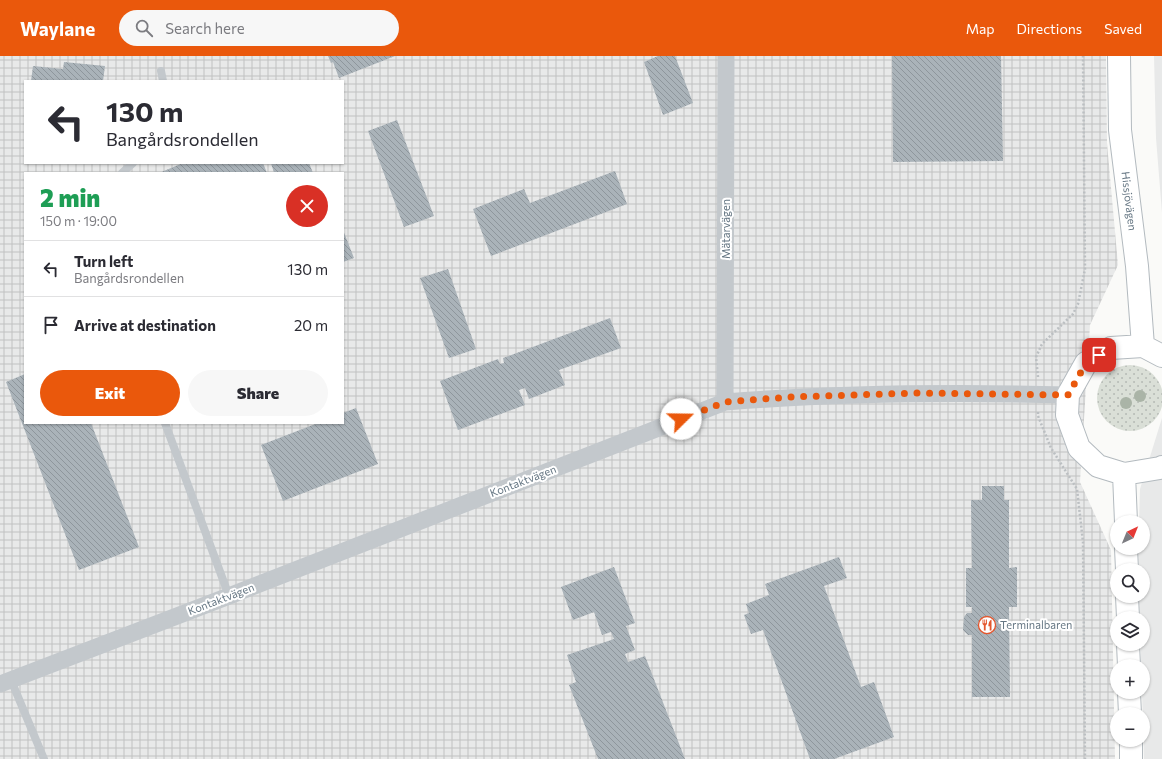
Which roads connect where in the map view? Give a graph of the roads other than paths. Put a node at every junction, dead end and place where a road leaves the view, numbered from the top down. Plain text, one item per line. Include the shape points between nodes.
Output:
1 (726, 56) edge
2 (1119, 56) edge
3 (161, 71) dead end
4 (163, 80) edge
5 (132, 164) edge
6 (123, 172) edge
7 (1143, 346) junction
8 (1162, 356) edge
9 (1068, 395) junction
10 (725, 402) junction
11 (165, 424) edge
12 (1162, 467) edge
13 (1124, 474) junction
14 (1126, 515) edge
15 (228, 596) junction
16 (5, 682) edge
17 (1131, 747) edge
18 (44, 759) edge
19 (1131, 759) edge

1 - 10 street, Mätarvägen
2 - 7 main road, Hissjövägen via 1120,130 1137,266
3 - 4 lane
5 - 6 lane
7 - 8 main road
7 - 9 main road via 1111,348 1086,363
9 - 10 street, Kontaktvägen via 918,393
9 - 13 main road via 1067,415 1079,448 1098,466
10 - 15 street, Kontaktvägen
11 - 15 lane
12 - 13 main road
13 - 14 main road
15 - 16 street, Kontaktvägen
16 - 18 lane
17 - 19 main road

